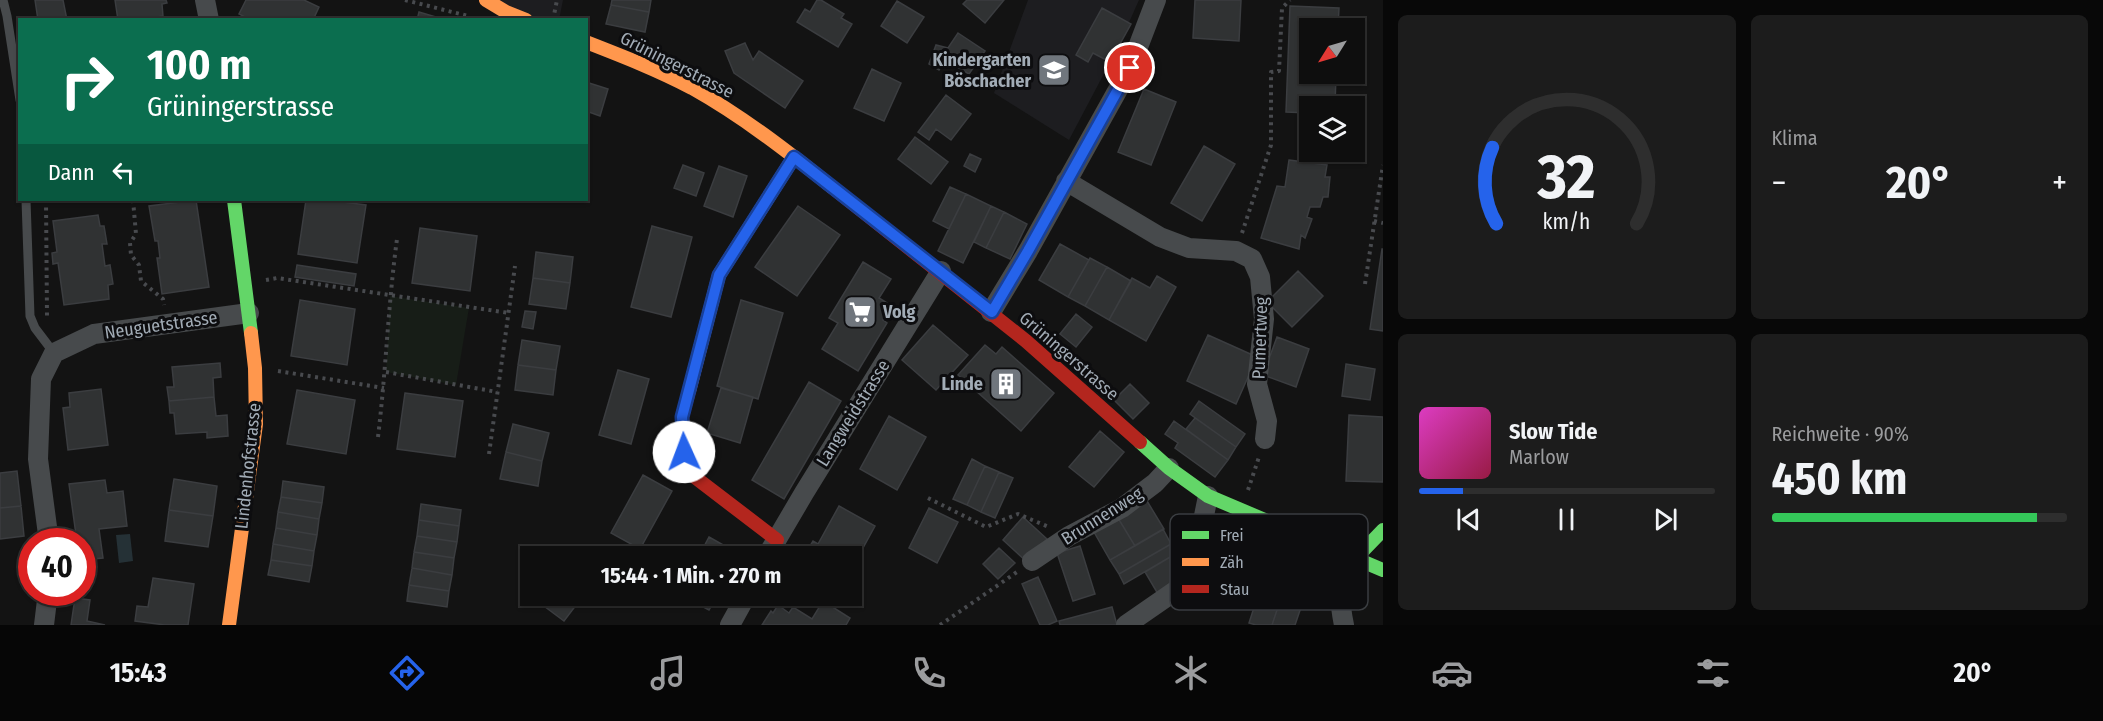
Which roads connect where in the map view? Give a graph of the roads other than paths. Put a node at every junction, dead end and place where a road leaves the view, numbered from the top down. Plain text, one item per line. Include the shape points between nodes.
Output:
1 (3, 0) edge
2 (205, 0) edge
3 (486, 0) edge
4 (1156, 0) edge
5 (209, 18) edge
6 (521, 18) edge
7 (588, 43) edge
8 (18, 87) edge
9 (794, 157) junction
10 (1066, 181) junction
11 (26, 201) edge
12 (234, 201) edge
13 (941, 272) junction
14 (992, 312) junction
15 (249, 313) junction
16 (54, 353) junction
17 (1265, 439) road end
18 (1169, 468) junction
19 (1208, 496) junction
20 (1204, 514) edge
21 (1249, 514) edge
22 (47, 528) edge
23 (1383, 530) edge
24 (770, 546) edge
25 (773, 546) edge
26 (1368, 546) edge
27 (1032, 561) road end
28 (1368, 564) edge
29 (1383, 570) edge
30 (1170, 595) edge
31 (46, 606) edge
32 (740, 606) edge
33 (1341, 610) edge
34 (44, 625) edge
35 (229, 625) edge
36 (730, 625) edge
37 (1126, 625) edge
38 (1344, 625) edge

1 - 8 lane
2 - 5 street
3 - 6 main road
4 - 10 street via 1130,68
7 - 9 main road, Grüningerstrasse via 650,67 713,100
9 - 13 main road, Grüningerstrasse
9 - 24 main road via 719,275 682,417 684,452 696,478
10 - 14 street
10 - 17 street, Pumertweg via 1161,237 1189,248 1236,251 1252,259 1260,277 1264,319 1257,384 1267,421
11 - 16 lane via 30,316
12 - 15 main road, Lindenhofstrasse
13 - 14 main road, Grüningerstrasse
13 - 25 street, Langweidstrasse
14 - 18 main road, Grüningerstrasse
15 - 16 street, Neuguetstrasse via 94,334
15 - 35 main road, Lindenhofstrasse via 256,424
16 - 22 street via 40,379 38,459
18 - 19 main road, Grüningerstrasse
18 - 27 street, Brunnenweg via 1122,508
19 - 20 street
19 - 21 main road, Grüningerstrasse
23 - 26 main road
28 - 29 main road, Grüningerstrasse
30 - 37 street
31 - 34 street
32 - 36 street
33 - 38 street

